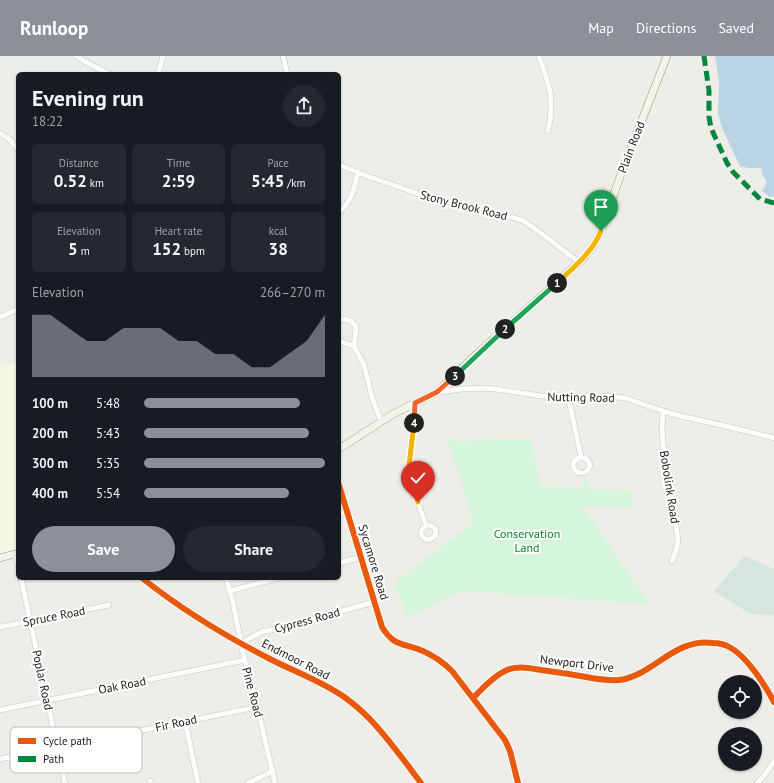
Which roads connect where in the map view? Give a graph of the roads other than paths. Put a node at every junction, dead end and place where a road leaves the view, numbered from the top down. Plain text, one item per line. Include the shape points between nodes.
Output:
1 (76, 56) edge
2 (163, 56) edge
3 (283, 56) edge
4 (539, 56) edge
5 (667, 56) edge
6 (105, 72) edge
7 (159, 72) edge
8 (287, 72) edge
9 (548, 131) dead end
10 (0, 133) edge
11 (16, 148) edge
12 (341, 166) edge
13 (358, 172) junction
14 (341, 210) edge
15 (580, 262) junction
16 (16, 310) edge
17 (0, 318) edge
18 (341, 320) edge
19 (341, 342) edge
20 (354, 346) junction
21 (448, 382) junction
22 (454, 390) junction
23 (437, 392) junction
24 (568, 396) junction
25 (415, 403) junction
26 (663, 411) junction
27 (381, 421) junction
28 (774, 438) edge
29 (341, 448) edge
30 (581, 457) dead end
31 (341, 492) edge
32 (347, 512) junction
33 (341, 514) edge
34 (426, 525) dead end
35 (16, 553) edge
36 (361, 557) junction
37 (0, 558) edge
38 (672, 561) dead end
39 (341, 562) edge
40 (21, 580) edge
41 (145, 580) edge
42 (226, 580) edge
43 (271, 580) edge
44 (229, 591) junction
45 (374, 602) junction
46 (109, 605) dead end
47 (31, 621) junction
48 (0, 627) edge
49 (241, 643) junction
50 (245, 660) junction
51 (472, 698) junction
52 (47, 700) junction
53 (774, 702) edge
54 (257, 707) junction
55 (0, 710) edge
56 (185, 722) junction
57 (53, 727) edge
58 (142, 731) edge
59 (10, 757) edge
60 (0, 759) edge
61 (774, 761) edge
62 (273, 771) junction
63 (63, 773) edge
64 (65, 783) edge
65 (198, 783) edge
66 (248, 783) edge
67 (275, 783) edge
68 (421, 783) edge
69 (518, 783) edge
70 (757, 783) edge

1 - 6 street
2 - 7 street
3 - 8 street
4 - 9 street via 552,105
5 - 15 main road, Plain Road via 600,235
10 - 11 street
12 - 13 street, Stony Brook Road
13 - 14 street via 349,201
13 - 15 street, Stony Brook Road via 434,199 524,221
15 - 21 main road, Plain Road
16 - 17 street
18 - 20 street via 346,319 354,324
19 - 20 street
20 - 27 street via 366,371 372,398
21 - 22 street
21 - 23 main road, Plain Road
22 - 23 street, Nutting Road
22 - 24 street, Nutting Road via 481,388 541,396
23 - 25 main road, Plain Road
24 - 26 street, Nutting Road via 625,398
24 - 30 street
25 - 27 main road, Plain Road
25 - 34 street via 409,472
26 - 28 street, Nutting Road
26 - 38 street, Bobolink Road via 663,443 678,539
27 - 29 main road, Plain Road
31 - 32 street, Sycamore Road
32 - 33 street
32 - 36 street, Sycamore Road
35 - 37 main road
36 - 39 street
36 - 45 street, Sycamore Road
40 - 47 street, Poplar Road
41 - 49 street, Endmoor Road via 190,613
42 - 44 street, Pine Road
43 - 44 street
44 - 49 street, Pine Road
45 - 49 street, Cypress Road via 261,632
45 - 51 street, Sycamore Road via 382,627 395,642 438,659 452,671
46 - 47 street, Spruce Road
47 - 48 street, Spruce Road
47 - 52 street, Poplar Road
49 - 50 street, Pine Road
49 - 68 street, Endmoor Road via 347,699 382,731
50 - 52 street, Oak Road
50 - 54 street, Pine Road
51 - 53 street, Newport Drive via 495,677 513,668 620,680 636,675 682,647 702,642 723,645 738,653 755,672
51 - 69 street via 505,740
52 - 55 street, Oak Road
52 - 57 street, Poplar Road
54 - 56 street, Fir Road
54 - 62 street, Pine Road
56 - 58 street, Fir Road
56 - 65 street
59 - 60 street, Fir Road
61 - 70 street
62 - 66 street
62 - 67 street, Pine Road
63 - 64 street, Poplar Road

